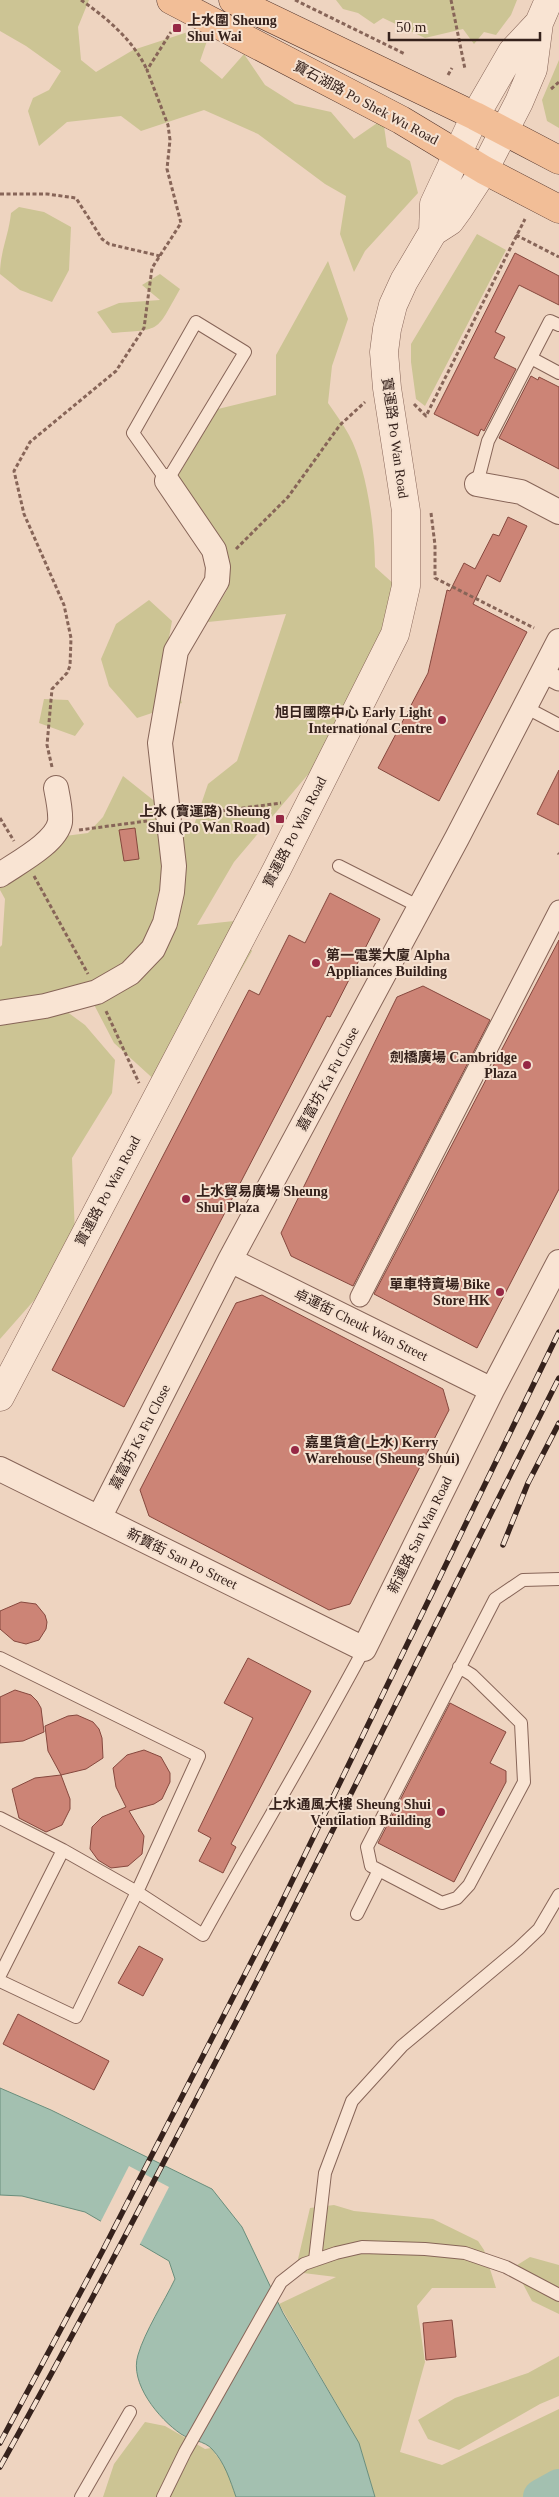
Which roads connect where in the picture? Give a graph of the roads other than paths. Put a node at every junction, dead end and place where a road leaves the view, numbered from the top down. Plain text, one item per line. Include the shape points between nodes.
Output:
1 (171, 0) edge
2 (233, 0) edge
3 (544, 11) edge
4 (475, 116) junction
5 (504, 131) junction
6 (458, 155) junction
7 (559, 160) edge
8 (484, 170) junction
9 (559, 209) edge
10 (433, 232) junction
11 (559, 325) edge
12 (531, 358) junction
13 (559, 373) edge
14 (167, 481) junction
15 (477, 484) joint
16 (559, 512) edge
17 (559, 641) edge
18 (551, 677) edge
19 (525, 708) junction
20 (559, 725) edge
21 (56, 788) road end
22 (339, 866) dead end
23 (0, 875) edge
24 (420, 907) junction
25 (559, 910) edge
26 (0, 1013) edge
27 (230, 1260) junction
28 (559, 1262) edge
29 (360, 1297) dead end
30 (492, 1390) junction
31 (0, 1397) edge
32 (0, 1468) edge
33 (99, 1518) junction
34 (559, 1579) edge
35 (364, 1649) junction
36 (0, 1658) edge
37 (459, 1667) junction
38 (0, 1818) edge
39 (63, 1850) junction
40 (379, 1870) junction
41 (137, 1892) junction
42 (559, 1895) edge
43 (357, 1914) dead end
44 (0, 1975) edge
45 (0, 1981) edge
46 (315, 2260) junction
47 (559, 2295) edge
48 (130, 2412) dead end
49 (81, 2497) edge
50 (163, 2497) edge

1 - 6 main road, 寶石湖路 Po Shek Wu Road via 401,120
2 - 4 main road
3 - 4 street, 寶運路 Po Wan Road via 512,52
3 - 5 street, 寶運路 Po Wan Road via 533,69
4 - 5 main road
4 - 6 street, 寶運路 Po Wan Road
5 - 7 main road
5 - 8 street, 寶運路 Po Wan Road
6 - 8 main road, 寶石湖路 Po Shek Wu Road
6 - 10 street, 寶運路 Po Wan Road via 434,204
8 - 9 main road, 寶石湖路 Po Shek Wu Road
8 - 10 street, 寶運路 Po Wan Road via 450,221
10 - 31 street, 寶運路 Po Wan Road via 393,304 384,352 406,511 406,586 395,634 277,869
11 - 12 lane via 550,321
12 - 13 lane
12 - 15 lane via 488,441
14 - 14 lane via 133,432 196,322 245,352
14 - 26 street via 214,550 218,567 217,581 176,651 160,743 174,866 165,923 153,949 130,973 98,992 45,1006
15 - 16 street via 522,492
17 - 18 street, 嘉富坊 Ka Fu Close
18 - 19 street, 嘉富坊 Ka Fu Close
19 - 20 lane
19 - 24 street, 嘉富坊 Ka Fu Close
21 - 23 street via 60,821 57,833
22 - 24 lane
24 - 27 street, 嘉富坊 Ka Fu Close
25 - 29 street
27 - 30 street, 卓運街 Cheuk Wan Street
27 - 33 street, 嘉富坊 Ka Fu Close
28 - 30 street, 新運路 San Wan Road
30 - 35 street, 新運路 San Wan Road
32 - 33 street, 新寶街 San Po Street
33 - 35 street, 新寶街 San Po Street
34 - 37 lane via 523,1580 496,1599
35 - 41 lane via 203,1935
36 - 41 lane via 198,1756
37 - 40 lane via 366,1847 371,1866
37 - 40 lane via 472,1675 522,1723 524,1782 469,1884 457,1898 442,1903
38 - 39 lane
39 - 41 lane
39 - 44 lane
40 - 43 lane
41 - 45 lane via 76,2017
42 - 46 lane via 539,1929 402,2046 352,2101 325,2173
46 - 47 lane via 362,2247 464,2253 506,2268
46 - 50 lane via 304,2264 281,2282
48 - 49 lane

